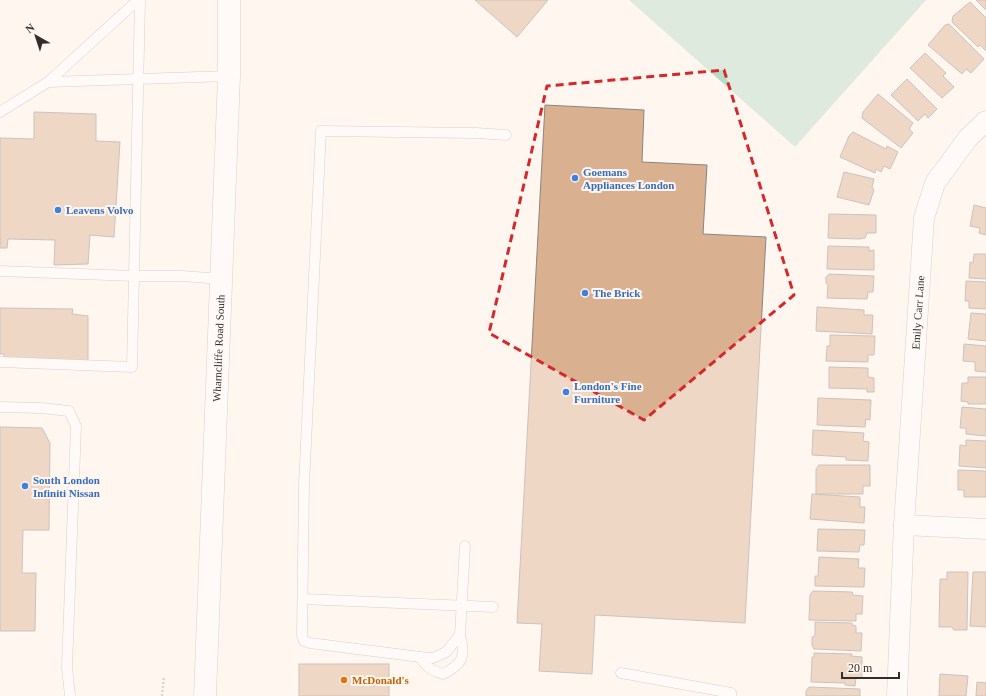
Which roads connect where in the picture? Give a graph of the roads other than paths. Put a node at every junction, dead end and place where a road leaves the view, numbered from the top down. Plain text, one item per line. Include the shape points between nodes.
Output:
1 (139, 0) edge
2 (229, 0) edge
3 (229, 76) junction
4 (138, 80) junction
5 (48, 82) junction
6 (0, 112) edge
7 (986, 120) edge
8 (506, 135) dead end
9 (0, 272) edge
10 (134, 276) junction
11 (222, 279) junction
12 (0, 362) edge
13 (0, 408) edge
14 (904, 525) junction
15 (986, 529) edge
16 (465, 546) dead end
17 (303, 599) junction
18 (461, 607) junction
19 (493, 607) dead end
20 (460, 635) junction
21 (420, 657) junction
22 (621, 673) dead end
23 (70, 696) edge
24 (205, 696) edge
25 (731, 696) edge
26 (897, 696) edge

1 - 4 lane
1 - 5 lane
2 - 3 main road, Wharncliffe Road South
3 - 4 lane
3 - 11 main road, Wharncliffe Road South
4 - 5 lane
4 - 10 lane
5 - 6 lane
7 - 14 street, Emily Carr Lane via 968,138 935,183 924,218
8 - 17 lane via 320,131 304,485
9 - 10 lane
10 - 11 lane
10 - 12 lane via 132,367
11 - 24 main road, Wharncliffe Road South
13 - 23 lane via 68,411 76,426 67,667
14 - 15 street
14 - 26 street, Emily Carr Lane
16 - 18 lane
17 - 18 lane
17 - 21 lane via 304,641
18 - 19 lane
18 - 20 lane
20 - 21 lane via 446,652 433,658
20 - 21 lane via 463,658 454,669 443,674 432,671
22 - 25 lane

